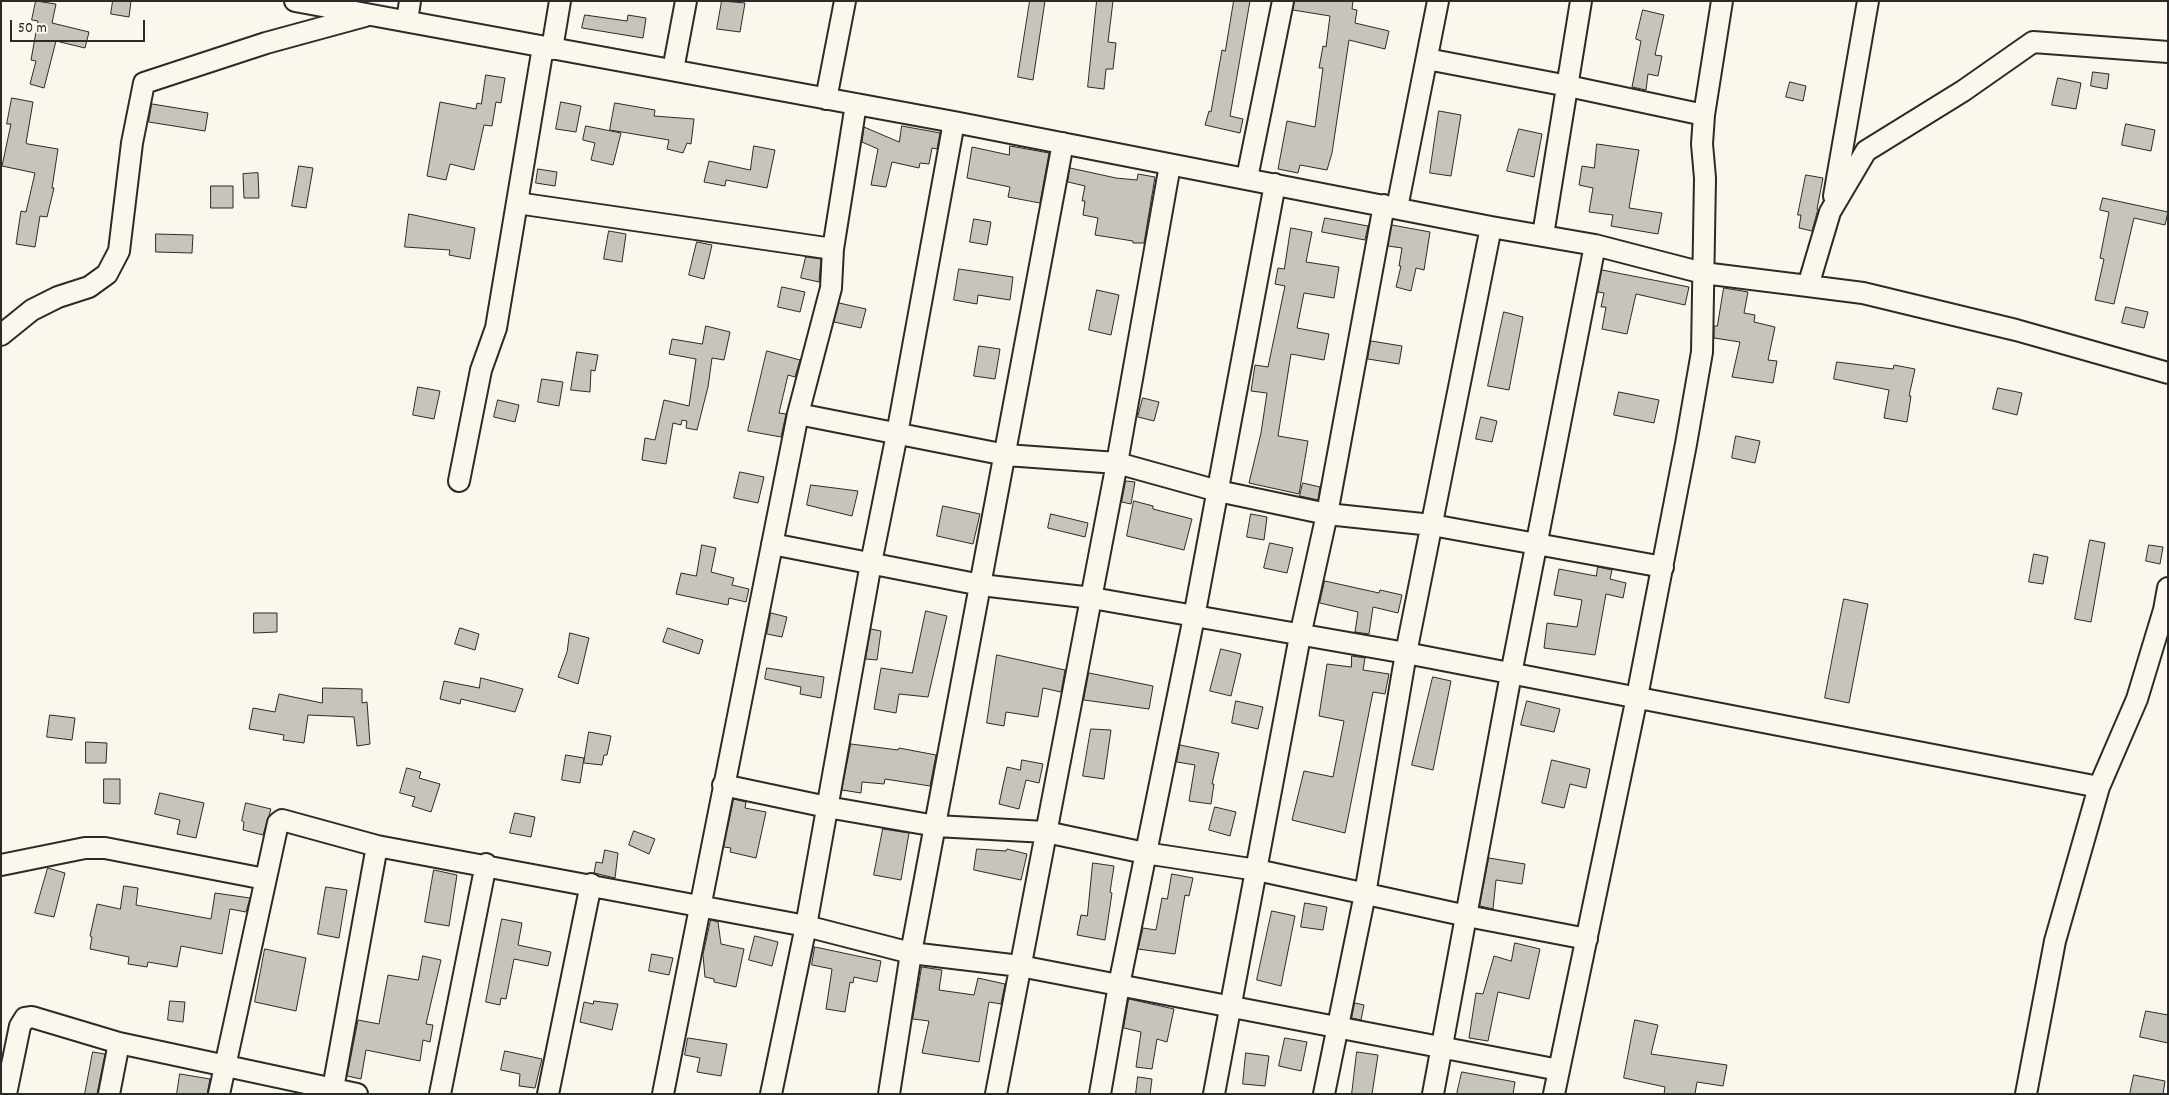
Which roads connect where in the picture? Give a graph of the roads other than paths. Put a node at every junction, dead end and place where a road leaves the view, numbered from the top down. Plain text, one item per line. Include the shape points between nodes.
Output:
1 (295, 1) edge
2 (560, 1) edge
3 (686, 1) edge
4 (845, 1) edge
5 (1283, 1) edge
6 (1438, 1) edge
7 (1581, 1) edge
8 (1722, 1) edge
9 (1868, 1) edge
10 (408, 11) edge
11 (370, 15) junction
12 (547, 48) junction
13 (2168, 52) edge
14 (1426, 59) junction
15 (673, 70) junction
16 (1568, 86) junction
17 (826, 99) junction
18 (856, 104) junction
19 (1704, 116) junction
20 (954, 122) junction
21 (1063, 143) junction
22 (1170, 165) junction
23 (1247, 178) junction
24 (1275, 184) junction
25 (517, 203) junction
26 (1390, 207) junction
27 (1830, 212) junction
28 (1491, 227) junction
29 (1544, 235) junction
30 (1595, 245) junction
31 (833, 249) junction
32 (1703, 273) junction
33 (1808, 286) junction
34 (1, 336) edge
35 (2168, 373) edge
36 (798, 414) junction
37 (897, 434) junction
38 (1006, 455) junction
39 (1118, 462) junction
40 (459, 481) dead end
41 (1218, 491) junction
42 (1327, 514) junction
43 (1432, 525) junction
44 (1536, 543) junction
45 (772, 544) junction
46 (871, 563) junction
47 (1662, 567) junction
48 (981, 585) junction
49 (2168, 588) edge
50 (1092, 598) junction
51 (1194, 617) junction
52 (1300, 636) junction
53 (1406, 653) junction
54 (1511, 674) junction
55 (1637, 697) junction
56 (723, 785) junction
57 (2099, 787) junction
58 (827, 807) junction
59 (936, 826) junction
60 (1046, 832) junction
61 (377, 846) junction
62 (1145, 853) junction
63 (486, 864) junction
64 (1, 865) edge
65 (1257, 870) junction
66 (265, 879) junction
67 (591, 884) junction
68 (1365, 894) junction
69 (699, 904) junction
70 (1467, 916) junction
71 (806, 926) junction
72 (1587, 939) junction
73 (911, 953) junction
74 (1020, 966) junction
75 (1118, 985) junction
76 (1230, 1007) junction
77 (1338, 1027) junction
78 (119, 1043) junction
79 (1442, 1048) junction
80 (225, 1065) junction
81 (1559, 1070) junction
82 (333, 1092) edge
83 (6, 1094) edge
84 (109, 1094) edge
85 (219, 1094) edge
86 (357, 1094) edge
87 (440, 1094) edge
88 (548, 1094) edge
89 (663, 1094) edge
90 (771, 1094) edge
91 (889, 1094) edge
92 (996, 1094) edge
93 (1100, 1094) edge
94 (1214, 1094) edge
95 (1324, 1094) edge
96 (1433, 1094) edge
97 (1554, 1094) edge
98 (2026, 1094) edge

1 - 11 street
2 - 12 street
3 - 15 street
4 - 17 street
5 - 23 street
6 - 14 street
7 - 16 street
8 - 19 street
9 - 27 street
10 - 11 street
10 - 12 street
11 - 34 street via 266,43 144,83 132,143 119,251 108,274 89,287 32,310
12 - 15 street
12 - 25 street
13 - 27 street via 2033,42 1963,91 1866,151
14 - 16 street
14 - 26 street
15 - 17 street
16 - 19 street
16 - 29 street
17 - 18 street
18 - 20 street
18 - 31 street
19 - 32 street
20 - 21 street
20 - 37 street
21 - 22 street
21 - 38 street
22 - 23 street
22 - 39 street
23 - 24 street
24 - 26 street
24 - 41 street
25 - 31 street
25 - 40 street via 496,328 481,370
26 - 28 street
26 - 42 street
27 - 33 street
28 - 29 street
28 - 43 street
29 - 30 street
30 - 32 street
30 - 44 street
31 - 36 street via 831,288
32 - 33 street
32 - 47 street via 1702,352
33 - 35 street via 1863,293 2016,330
36 - 37 street
36 - 45 street
37 - 38 street
37 - 46 street
38 - 39 street
38 - 48 street
39 - 41 street
39 - 50 street
41 - 42 street
41 - 51 street
42 - 43 street
42 - 52 street
43 - 44 street
43 - 53 street
44 - 47 street
44 - 54 street
45 - 46 street
45 - 56 street
46 - 48 street
46 - 58 street
47 - 55 street
48 - 50 street
48 - 59 street
49 - 57 street via 2137,699
50 - 51 street
50 - 60 street
51 - 52 street
51 - 62 street
52 - 53 street
52 - 65 street
53 - 54 street
53 - 68 street
54 - 55 street
54 - 70 street
55 - 57 street
55 - 72 street
56 - 58 street
56 - 69 street
57 - 98 street via 2055,940
58 - 59 street
58 - 71 street
59 - 60 street
59 - 73 street
60 - 62 street
60 - 74 street
61 - 63 street
61 - 66 street via 282,820 278,824
61 - 82 street
62 - 65 street
62 - 75 street
63 - 67 street
63 - 87 street
64 - 66 street via 85,848 106,848
65 - 68 street
65 - 76 street
66 - 80 street
67 - 69 street
67 - 88 street
68 - 70 street
68 - 77 street
69 - 71 street
69 - 89 street
70 - 72 street
70 - 79 street
71 - 73 street
71 - 90 street
72 - 81 street
73 - 74 street
73 - 91 street
74 - 75 street
74 - 92 street
75 - 76 street
75 - 93 street
76 - 77 street
76 - 94 street
77 - 79 street
77 - 95 street
78 - 80 street
78 - 83 street via 32,1017 25,1018 20,1026
78 - 84 street
79 - 81 street
79 - 96 street
80 - 82 street
80 - 85 street
81 - 97 street
82 - 86 street

